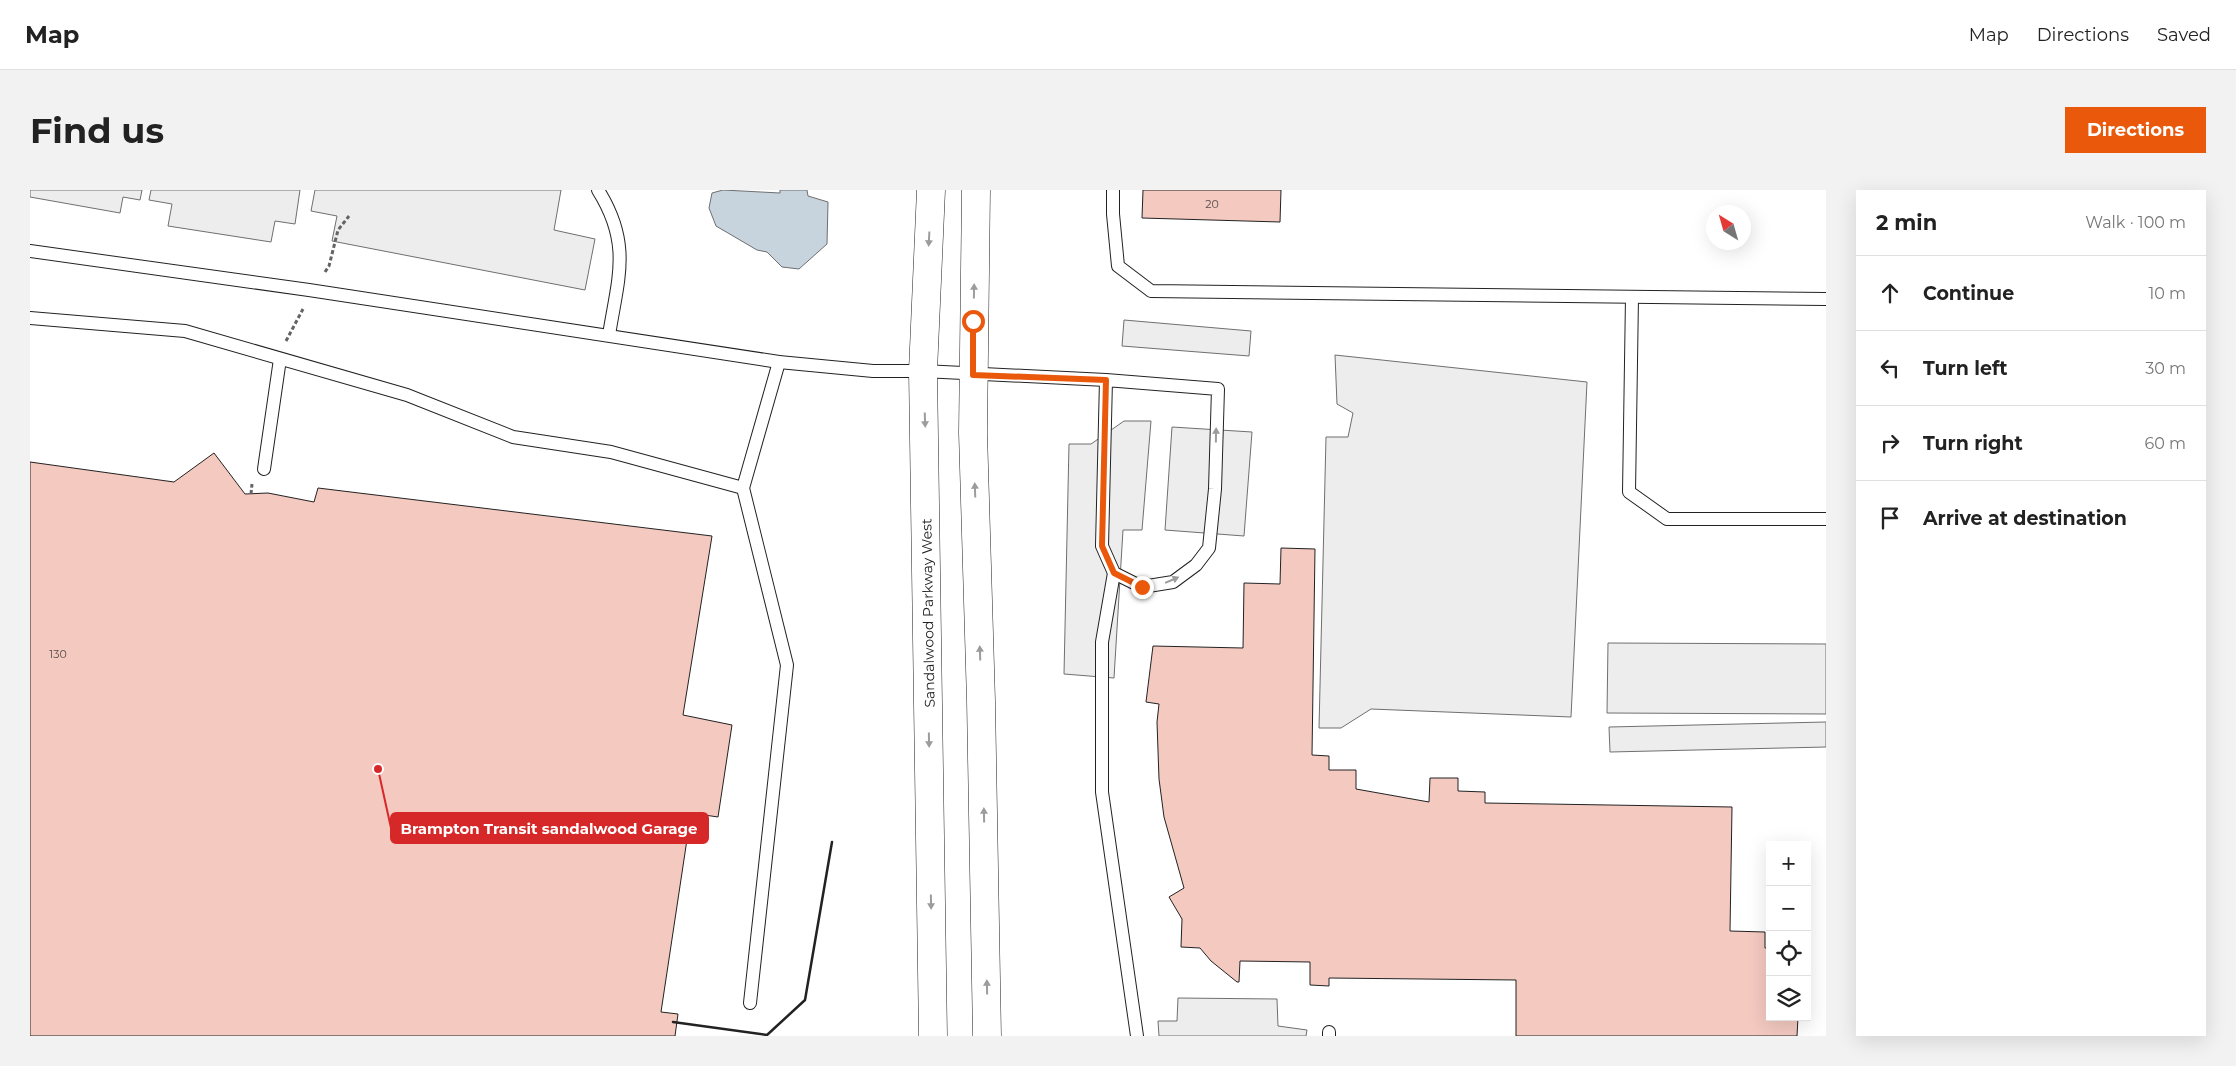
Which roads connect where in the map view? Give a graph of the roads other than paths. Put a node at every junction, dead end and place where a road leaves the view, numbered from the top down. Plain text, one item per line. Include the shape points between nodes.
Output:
1 (598, 190) edge
2 (931, 190) edge
3 (976, 190) edge
4 (1113, 190) edge
5 (30, 251) edge
6 (1632, 297) junction
7 (1826, 299) edge
8 (30, 318) edge
9 (609, 336) junction
10 (280, 359) junction
11 (779, 362) junction
12 (923, 371) junction
13 (973, 375) junction
14 (1106, 380) junction
15 (264, 469) dead end
16 (743, 488) junction
17 (1826, 519) edge
18 (1114, 573) junction
19 (750, 1003) dead end
20 (933, 1036) edge
21 (987, 1036) edge
22 (1137, 1036) edge

1 - 9 lane via 616,225 621,262
2 -> 12 main road, Sandalwood Parkway West
13 -> 3 main road
4 - 6 lane via 1118,266 1151,291
5 - 9 lane
6 - 7 lane
6 - 17 lane via 1629,492 1667,518
8 - 10 lane via 185,331
9 - 11 lane
10 - 15 lane
10 - 16 lane via 407,395 513,437 611,452
11 - 12 lane via 873,372
11 - 16 lane
12 - 13 lane
12 -> 20 main road, Sandalwood Parkway West
13 - 14 lane
21 -> 13 main road
14 - 18 lane via 1102,546
18 -> 14 lane via 1142,587 1173,582 1196,565 1208,548 1215,489 1218,389
16 - 19 lane via 787,665
18 - 22 lane via 1102,642 1102,792

